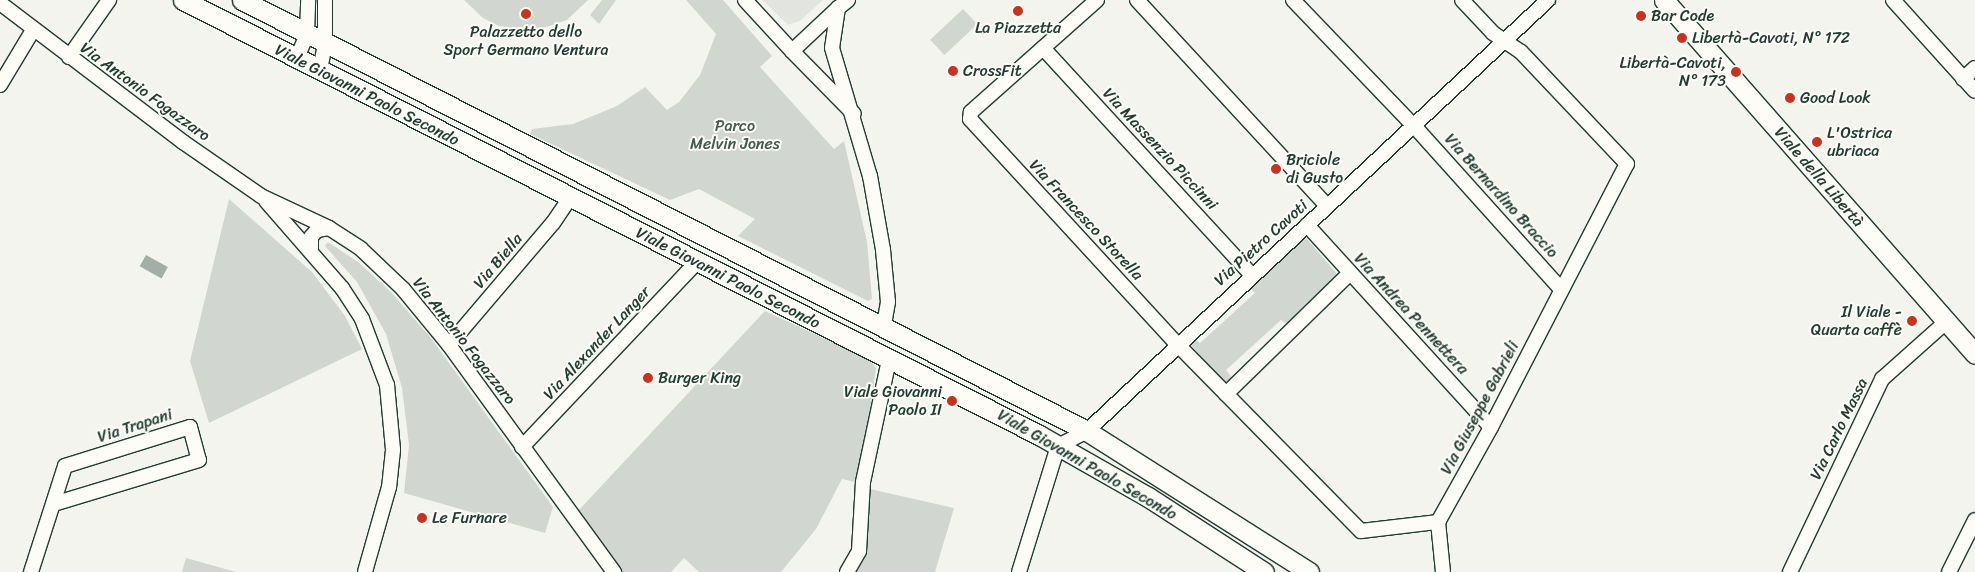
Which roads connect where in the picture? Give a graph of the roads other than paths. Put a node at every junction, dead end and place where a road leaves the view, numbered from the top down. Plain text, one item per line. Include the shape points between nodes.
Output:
1 (109, 0) edge
2 (183, 0) edge
3 (242, 0) edge
4 (308, 0) edge
5 (324, 0) edge
6 (744, 0) edge
7 (1097, 0) edge
8 (1137, 0) edge
9 (1293, 0) edge
10 (1462, 0) edge
11 (1548, 0) edge
12 (1664, 0) edge
13 (1893, 0) edge
14 (0, 3) edge
15 (843, 4) edge
16 (33, 30) junction
17 (307, 34) junction
18 (1503, 39) junction
19 (325, 44) junction
20 (1043, 48) junction
21 (792, 51) junction
22 (69, 57) junction
23 (297, 58) junction
24 (1975, 68) edge
25 (320, 70) junction
26 (1963, 79) junction
27 (0, 85) edge
28 (1975, 91) edge
29 (855, 116) junction
30 (1415, 127) junction
31 (261, 196) junction
32 (570, 198) junction
33 (1327, 206) junction
34 (1307, 225) junction
35 (328, 228) junction
36 (311, 251) junction
37 (696, 263) junction
38 (1349, 274) junction
39 (1252, 275) junction
40 (1561, 289) junction
41 (1946, 322) junction
42 (883, 329) junction
43 (1177, 344) junction
44 (449, 345) junction
45 (1975, 354) edge
46 (889, 360) junction
47 (1226, 394) junction
48 (1491, 427) junction
49 (1087, 431) junction
50 (522, 446) junction
51 (1058, 446) junction
52 (53, 504) junction
53 (1975, 520) edge
54 (1438, 522) junction
55 (31, 572) edge
56 (365, 572) edge
57 (614, 572) edge
58 (848, 572) edge
59 (1019, 572) edge
60 (1264, 572) edge
61 (1309, 572) edge
62 (1443, 572) edge
63 (1790, 572) edge
64 (1949, 572) edge

1 - 22 street
2 - 23 main road, Viale Giovanni Paolo Secondo
3 - 17 main road, Viale Giovanni Paolo Secondo
4 - 17 street
5 - 19 street
6 - 21 street
7 - 20 street
8 - 33 street
9 - 30 street, Via Bernardino Braccio
10 - 18 street via 1492,33
11 - 18 street, Via Pietro Cavoti
12 - 41 main road, Viale della Libertà
13 - 26 street
14 - 16 street, Via Antonio Fogazzaro
15 - 21 street
15 - 29 street via 832,48
16 - 22 street, Via Antonio Fogazzaro
16 - 27 street
17 - 19 main road, Viale Giovanni Paolo Secondo
17 - 23 street
18 - 30 street, Via Pietro Cavoti
18 - 40 street, Via Giuseppe Gabrieli via 1521,52 1627,164
19 - 25 street
19 - 42 main road, Viale Giovanni Paolo Secondo
20 - 39 street, Via Massenzio Piccinni
20 - 43 street, Via Francesco Storella via 971,112 970,119
21 - 29 street
22 - 31 street, Via Antonio Fogazzaro
23 - 25 main road, Viale Giovanni Paolo Secondo
24 - 26 street
25 - 32 main road, Viale Giovanni Paolo Secondo
26 - 28 street
29 - 42 street via 883,250 888,302
30 - 33 street, Via Pietro Cavoti
30 - 40 street, Via Bernardino Braccio
31 - 35 street, Via Antonio Fogazzaro
31 - 36 street
32 - 37 main road, Viale Giovanni Paolo Secondo
32 - 44 street, Via Biella via 553,223
33 - 34 street, Via Pietro Cavoti
34 - 38 street, Via Andrea Pennettera
34 - 39 street, Via Pietro Cavoti
35 - 36 street via 317,230 311,237
35 - 44 street, Via Antonio Fogazzaro via 360,249 403,289
36 - 56 street via 342,288 362,319 381,367 392,416 390,486
37 - 46 main road, Viale Giovanni Paolo Secondo
37 - 50 street, Via Alexander Langer
38 - 47 street
38 - 48 street, Via Andrea Pennettera
39 - 43 street, Via Pietro Cavoti
40 - 48 street, Via Giuseppe Gabrieli
41 - 45 main road, Viale della Libertà
41 - 63 street, Via Carlo Massa via 1882,379
42 - 49 main road, Viale Giovanni Paolo Secondo
43 - 47 street
43 - 49 street, Via Pietro Cavoti
44 - 50 street, Via Antonio Fogazzaro
46 - 51 main road, Viale Giovanni Paolo Secondo
46 - 58 street via 863,482 859,551
47 - 54 street via 1361,531
48 - 54 street, Via Giuseppe Gabrieli
49 - 51 street, Via Pietro Cavoti
49 - 61 main road, Viale Giovanni Paolo Secondo
50 - 57 street, Via Antonio Fogazzaro
51 - 59 street
51 - 60 main road, Viale Giovanni Paolo Secondo via 1148,497
52 - 52 street, Via Trapani via 65,466 190,427 199,460
52 - 55 street, Via Trapani
53 - 64 street
54 - 62 street

